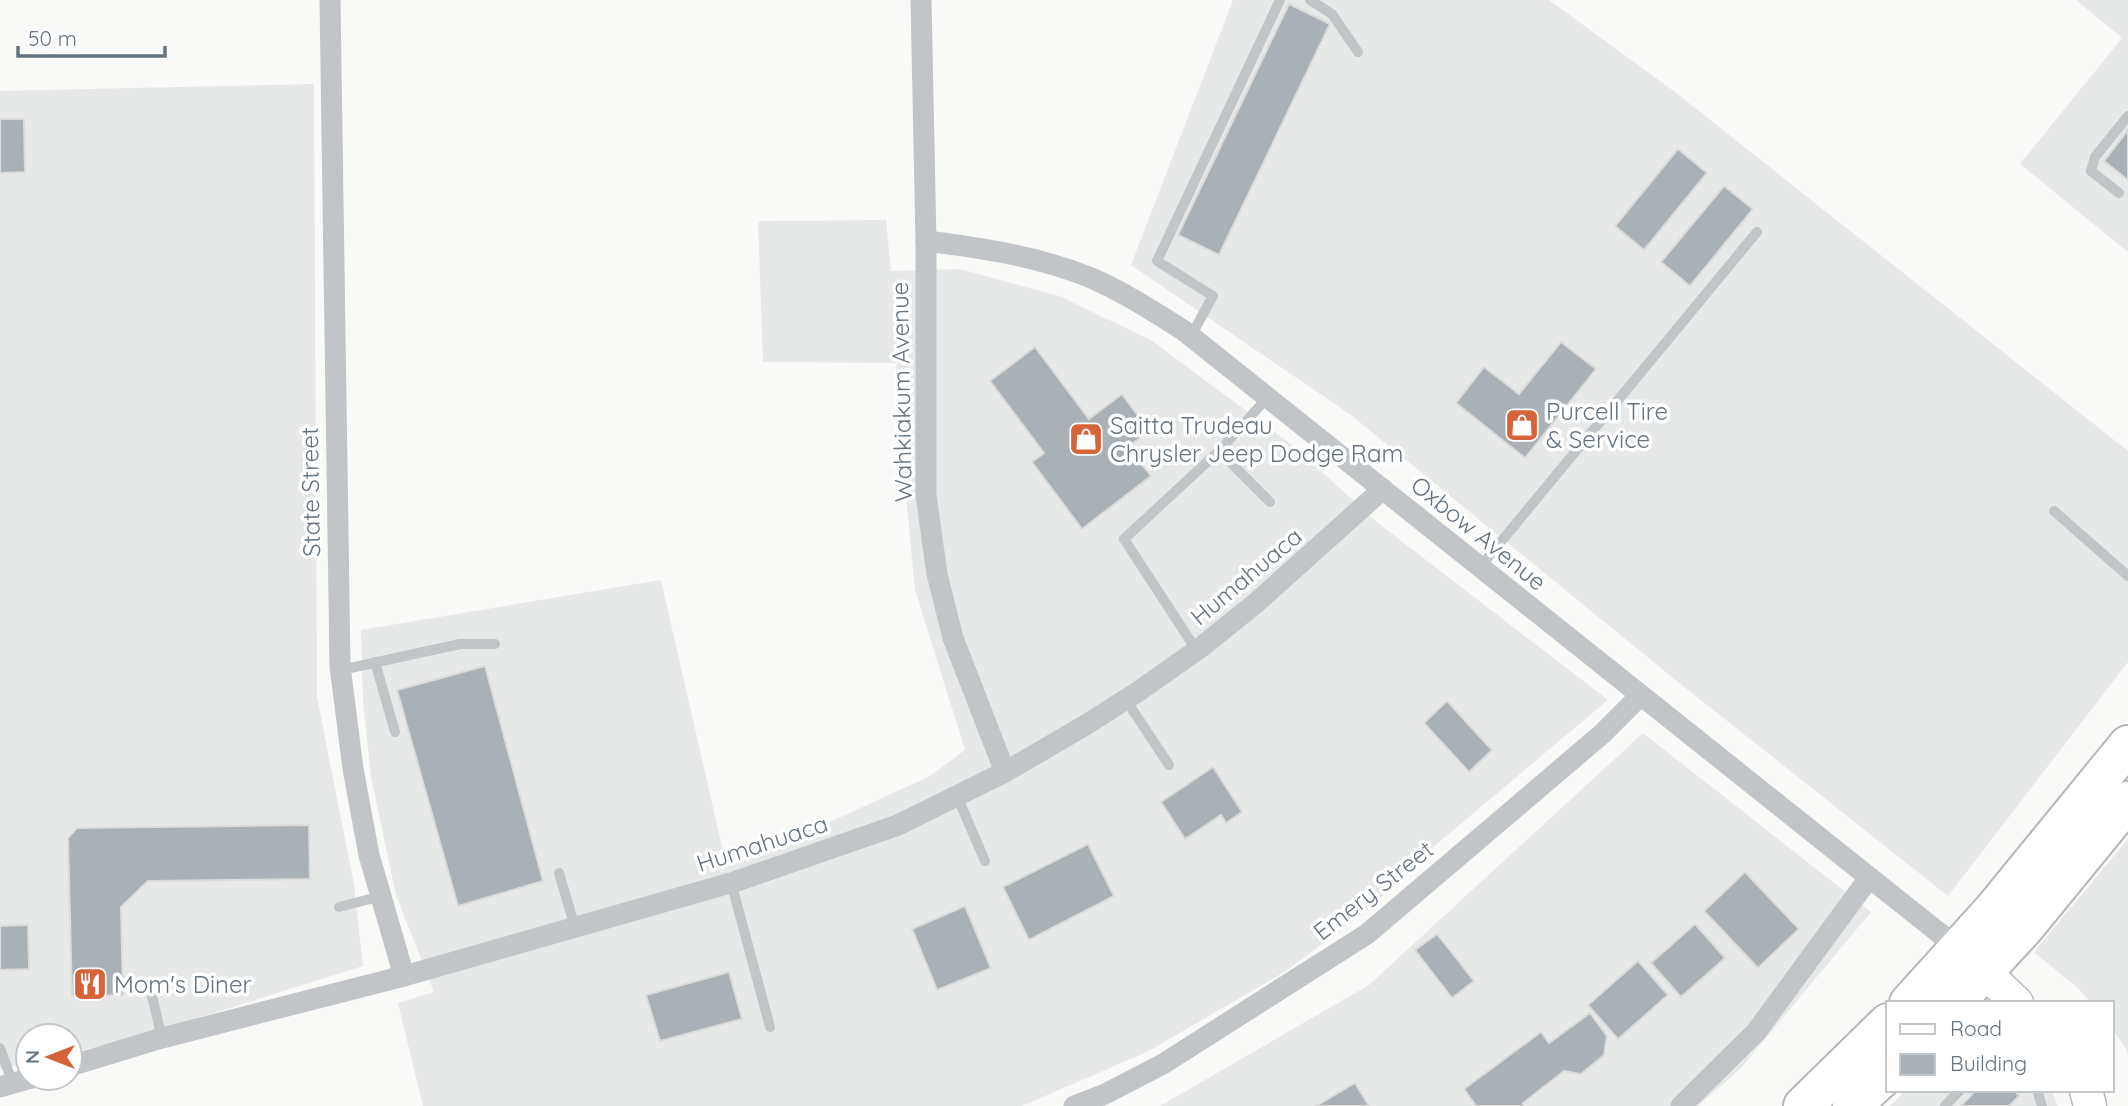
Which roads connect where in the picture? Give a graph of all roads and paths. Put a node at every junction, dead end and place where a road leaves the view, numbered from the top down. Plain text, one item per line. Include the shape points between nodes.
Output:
1 (330, 0) edge
2 (920, 0) edge
3 (1280, 0) edge
4 (1310, 0) edge
5 (1358, 52) dead end
6 (2128, 117) edge
7 (2119, 193) dead end
8 (1757, 232) dead end
9 (926, 241) junction
10 (1191, 336) junction
11 (1268, 397) junction
12 (1219, 451) junction
13 (1383, 489) junction
14 (1270, 502) dead end
15 (2054, 511) dead end
16 (1480, 567) junction
17 (2128, 576) edge
18 (495, 644) dead end
19 (1197, 651) junction
20 (375, 662) junction
21 (341, 670) junction
22 (1640, 696) junction
23 (1126, 700) junction
24 (395, 732) dead end
25 (2128, 745) edge
26 (1169, 765) dead end
27 (1006, 772) junction
28 (2114, 790) edge
29 (957, 796) junction
30 (985, 861) dead end
31 (559, 873) dead end
32 (1869, 878) junction
33 (731, 883) junction
34 (382, 896) junction
35 (339, 907) dead end
36 (575, 927) junction
37 (1971, 960) junction
38 (404, 976) junction
39 (151, 992) dead end
40 (1912, 1001) edge
41 (1934, 1001) edge
42 (1956, 1001) edge
43 (2015, 1001) edge
44 (1886, 1025) edge
45 (770, 1027) dead end
46 (162, 1038) junction
47 (0, 1048) edge
48 (1886, 1054) edge
49 (84, 1062) edge
50 (1886, 1074) edge
51 (14, 1081) edge
52 (1958, 1092) edge
53 (1074, 1106) edge
54 (1681, 1106) edge
55 (1803, 1106) edge
56 (1844, 1106) edge
57 (1852, 1106) edge
58 (1945, 1106) edge

1 - 21 street, State Street
2 - 9 street, Wahkiakum Avenue
3 - 10 lane via 1157,261 1213,296
4 - 5 lane via 1332,14
6 - 7 lane via 2095,157 2091,170
8 - 16 lane
9 - 10 street, Oxbow Avenue via 998,250 1091,278
9 - 27 street, Wahkiakum Avenue via 926,495 937,574 953,638
10 - 11 street, Oxbow Avenue
11 - 12 lane
11 - 13 street, Oxbow Avenue
12 - 14 lane
12 - 19 lane via 1124,539
13 - 16 street, Oxbow Avenue
13 - 19 street, Humahuaca via 1277,586
15 - 17 lane
16 - 22 street, Oxbow Avenue
18 - 20 lane via 460,644
19 - 23 street, Humahuaca
20 - 21 lane
20 - 24 lane
21 - 34 street, State Street via 353,769 369,855
22 - 32 street, Oxbow Avenue
22 - 53 street, Emery Street via 1602,734 1367,934 1163,1064
23 - 26 lane
23 - 27 street, Humahuaca
25 - 28 highway
27 - 29 street, Humahuaca
28 - 37 highway via 2025,927
29 - 30 lane
29 - 33 street, Humahuaca via 898,825
31 - 36 lane
32 - 37 street, Oxbow Avenue
32 - 54 street via 1756,1032
33 - 36 street, Humahuaca
33 - 45 lane
34 - 35 lane
34 - 38 street, State Street
36 - 38 street, Humahuaca
37 - 40 highway
37 - 41 highway via 1961,956 1961,969
37 - 42 highway
37 - 43 street
38 - 46 street, Humahuaca
39 - 46 lane
44 - 55 highway
46 - 49 street, Humahuaca
47 - 51 lane
48 - 56 highway
50 - 57 highway
52 - 58 lane

